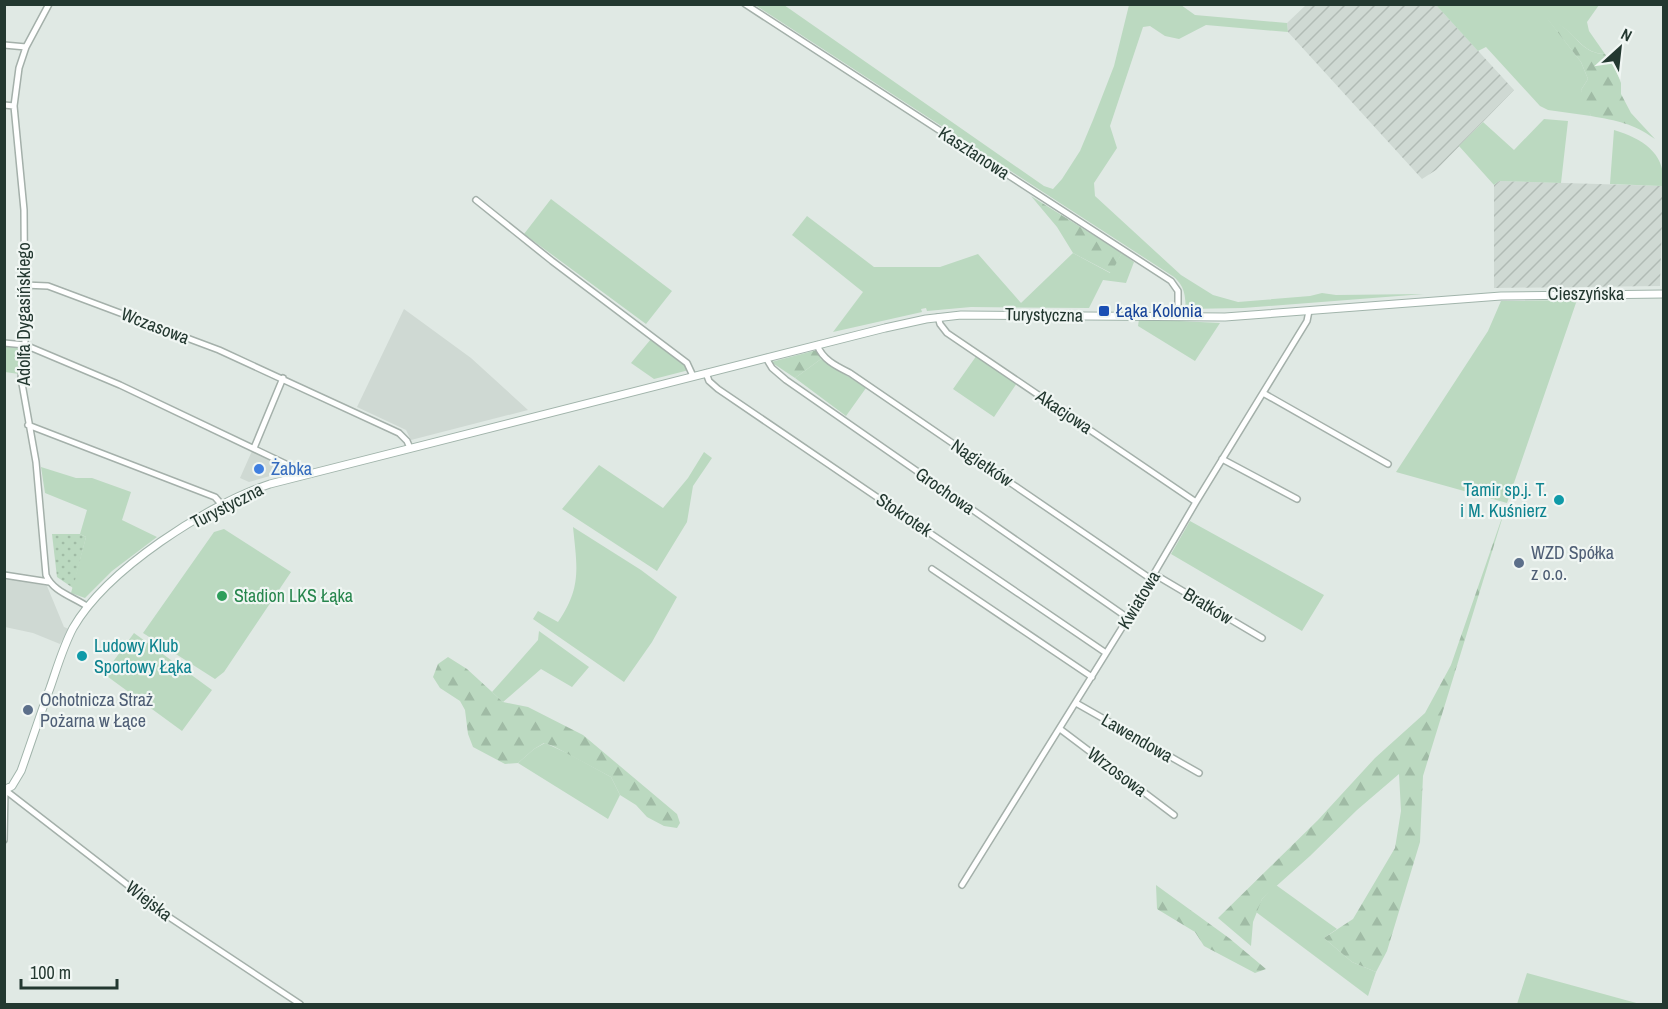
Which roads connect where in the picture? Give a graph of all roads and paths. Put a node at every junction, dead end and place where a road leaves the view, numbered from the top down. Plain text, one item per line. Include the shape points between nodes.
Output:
1 (49, 4) edge
2 (745, 4) edge
3 (4, 45) edge
4 (26, 47) junction
5 (4, 105) edge
6 (14, 106) junction
7 (476, 200) dead end
8 (24, 285) junction
9 (1664, 294) edge
10 (1509, 295) joint
11 (1309, 311) junction
12 (1178, 316) junction
13 (938, 317) junction
14 (4, 343) edge
15 (25, 345) junction
16 (817, 345) junction
17 (766, 358) junction
18 (706, 373) junction
19 (693, 376) junction
20 (283, 378) junction
21 (1263, 393) junction
22 (28, 425) junction
23 (254, 448) junction
24 (410, 448) junction
25 (1222, 459) junction
26 (1388, 464) dead end
27 (296, 477) junction
28 (1297, 499) dead end
29 (1196, 502) junction
30 (222, 505) junction
31 (932, 569) dead end
32 (4, 575) edge
33 (1153, 577) junction
34 (49, 582) junction
35 (88, 607) junction
36 (1128, 618) junction
37 (1262, 638) dead end
38 (1106, 653) junction
39 (1092, 677) junction
40 (1076, 703) junction
41 (1060, 729) junction
42 (1198, 773) dead end
43 (5, 790) edge
44 (1174, 815) dead end
45 (4, 840) edge
46 (962, 885) dead end
47 (300, 1005) edge

1 - 4 street, Adolfa Dygasińskiego
2 - 12 street, Kasztanowa via 1172,281 1178,291
3 - 4 street
4 - 6 street, Adolfa Dygasińskiego
5 - 6 street
6 - 8 street, Adolfa Dygasińskiego via 24,210
7 - 19 street via 687,363
8 - 15 street, Adolfa Dygasińskiego
8 - 20 street, Wczasowa via 48,286
9 - 10 main road, Cieszyńska
10 - 11 main road, Turystyczna
11 - 12 main road, Turystyczna
11 - 21 street, Kwiatowa via 1308,321
12 - 13 main road, Turystyczna
13 - 16 main road, Turystyczna
13 - 29 street, Akacjowa via 945,331
14 - 15 street
15 - 22 street, Adolfa Dygasińskiego via 21,378
15 - 23 street
16 - 17 main road, Turystyczna
16 - 33 street, Nagietków via 828,360
17 - 18 main road, Turystyczna
17 - 36 street, Grochowa via 774,370 798,388
18 - 19 main road, Turystyczna
18 - 38 street, Stokrotek via 718,389
19 - 24 main road, Turystyczna
20 - 23 street
20 - 24 street, Wczasowa via 399,433
21 - 25 street, Kwiatowa
21 - 26 street
22 - 30 street via 215,497
22 - 34 street, Adolfa Dygasińskiego via 36,462
23 - 27 street via 290,466
24 - 27 main road, Turystyczna
25 - 28 street
25 - 29 street, Kwiatowa
27 - 30 main road, Turystyczna
29 - 33 street, Kwiatowa
30 - 35 main road, Turystyczna via 152,549
31 - 39 street
32 - 34 street
33 - 36 street, Kwiatowa
33 - 37 street, Bratków
34 - 35 street
35 - 43 main road, Turystyczna via 62,652 21,771
36 - 38 street, Kwiatowa
38 - 39 street, Kwiatowa
39 - 40 street, Kwiatowa
40 - 41 street, Kwiatowa
40 - 42 street, Lawendowa
41 - 44 street, Wrzosowa
41 - 46 street, Kwiatowa
43 - 45 street
43 - 47 street, Wiejska via 169,917

